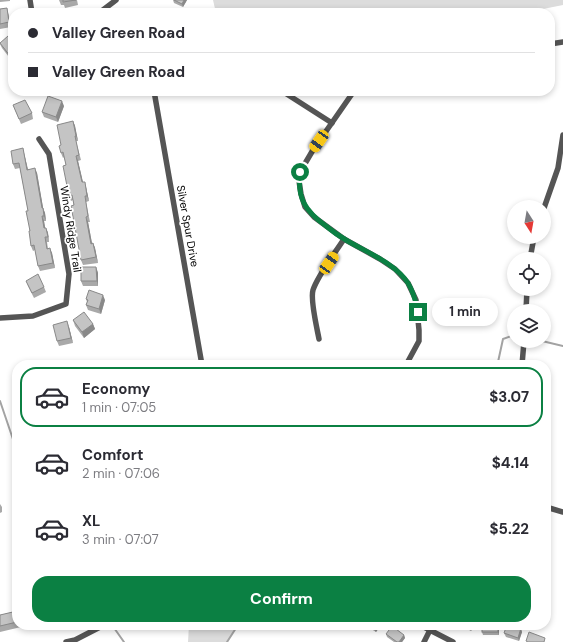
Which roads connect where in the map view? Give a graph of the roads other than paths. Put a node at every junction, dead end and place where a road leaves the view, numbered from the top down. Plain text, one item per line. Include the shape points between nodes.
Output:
1 (116, 0) edge
2 (106, 8) edge
3 (155, 96) edge
4 (290, 96) edge
5 (351, 96) edge
6 (332, 123) junction
7 (563, 135) edge
8 (39, 139) dead end
9 (547, 200) edge
10 (344, 239) junction
11 (0, 318) edge
12 (319, 339) dead end
13 (523, 348) edge
14 (201, 360) edge
15 (409, 360) edge
16 (522, 360) edge
17 (551, 508) edge
18 (563, 512) edge
19 (94, 630) edge
20 (430, 630) joint
21 (66, 642) edge
22 (424, 642) edge
23 (453, 642) edge

1 - 2 street
3 - 14 street, Silver Spur Drive
4 - 6 street
5 - 6 street
6 - 10 street via 300,172 299,182 305,207 314,217
7 - 9 street via 558,168
8 - 11 street, Windy Ridge Trail via 49,154 69,274 66,304 33,316
10 - 12 street via 313,290
10 - 15 street via 395,269 408,283 416,300 419,330 419,341
13 - 16 street
17 - 18 street
19 - 21 street
20 - 22 street
20 - 23 street

